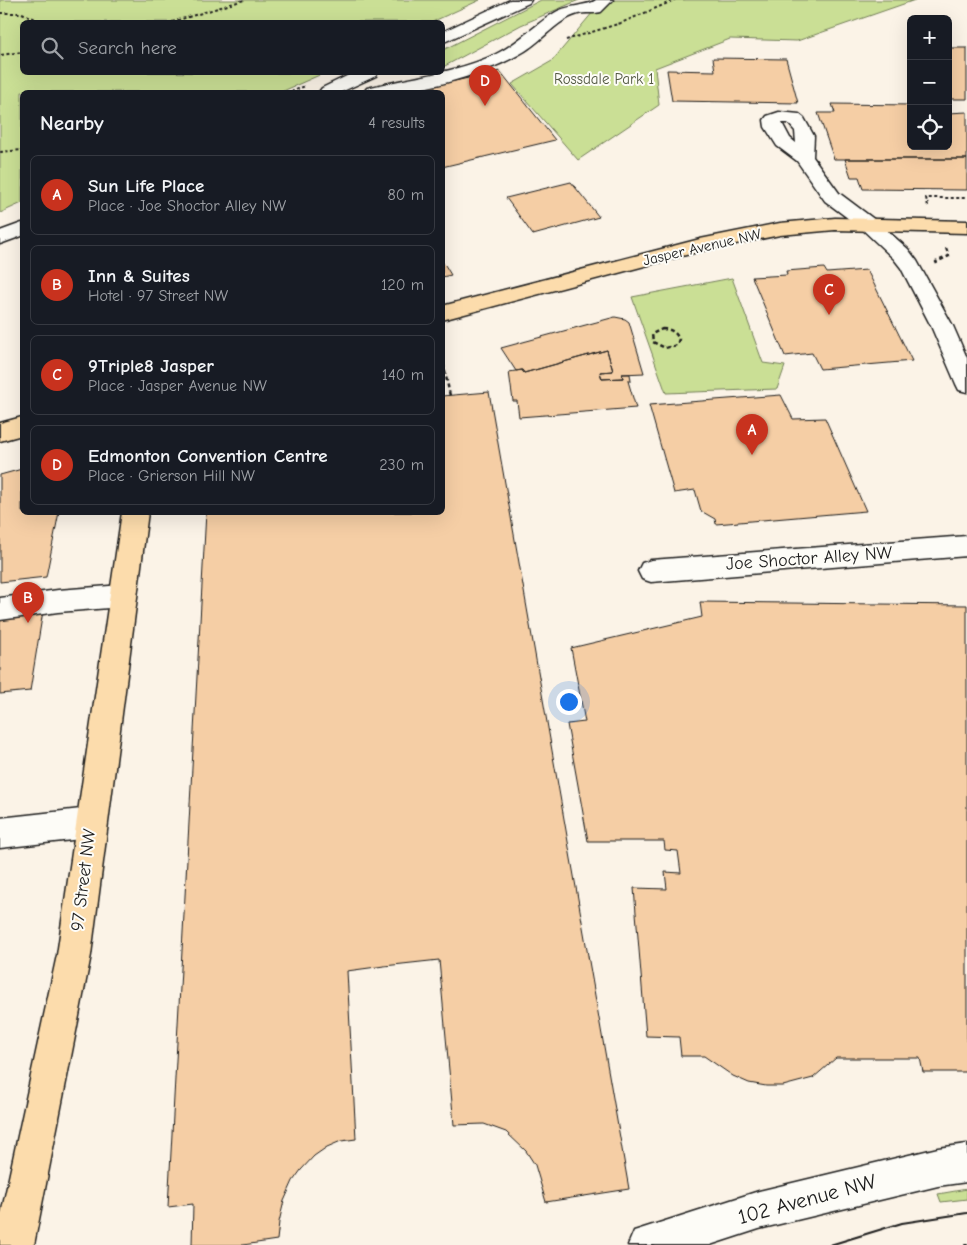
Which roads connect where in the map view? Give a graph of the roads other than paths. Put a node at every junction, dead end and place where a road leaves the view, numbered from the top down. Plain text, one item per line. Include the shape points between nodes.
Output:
1 (523, 0) edge
2 (600, 5) edge
3 (445, 37) edge
4 (365, 75) edge
5 (340, 90) edge
6 (382, 90) edge
7 (804, 157) dead end
8 (868, 224) junction
9 (967, 227) edge
10 (20, 229) edge
11 (0, 238) edge
12 (445, 312) edge
13 (966, 378) edge
14 (20, 427) edge
15 (0, 432) edge
16 (134, 515) edge
17 (967, 546) edge
18 (651, 571) dead end
19 (122, 596) junction
20 (0, 609) edge
21 (90, 823) junction
22 (0, 833) edge
23 (967, 1163) edge
24 (14, 1245) edge
25 (648, 1245) edge

1 - 3 street
2 - 6 street via 558,18 520,48 478,69
4 - 5 street
7 - 8 street via 832,197
8 - 9 main road, Jasper Avenue NW
8 - 12 main road, Jasper Avenue NW via 780,229 737,237
8 - 13 street via 910,266
10 - 11 street
14 - 15 main road
16 - 19 main road, 97 Street NW
17 - 18 street, Joe Shoctor Alley NW
19 - 20 street
19 - 21 main road, 97 Street NW
21 - 22 street
21 - 24 main road, 97 Street NW via 74,955
23 - 25 street, 102 Avenue NW via 768,1208

